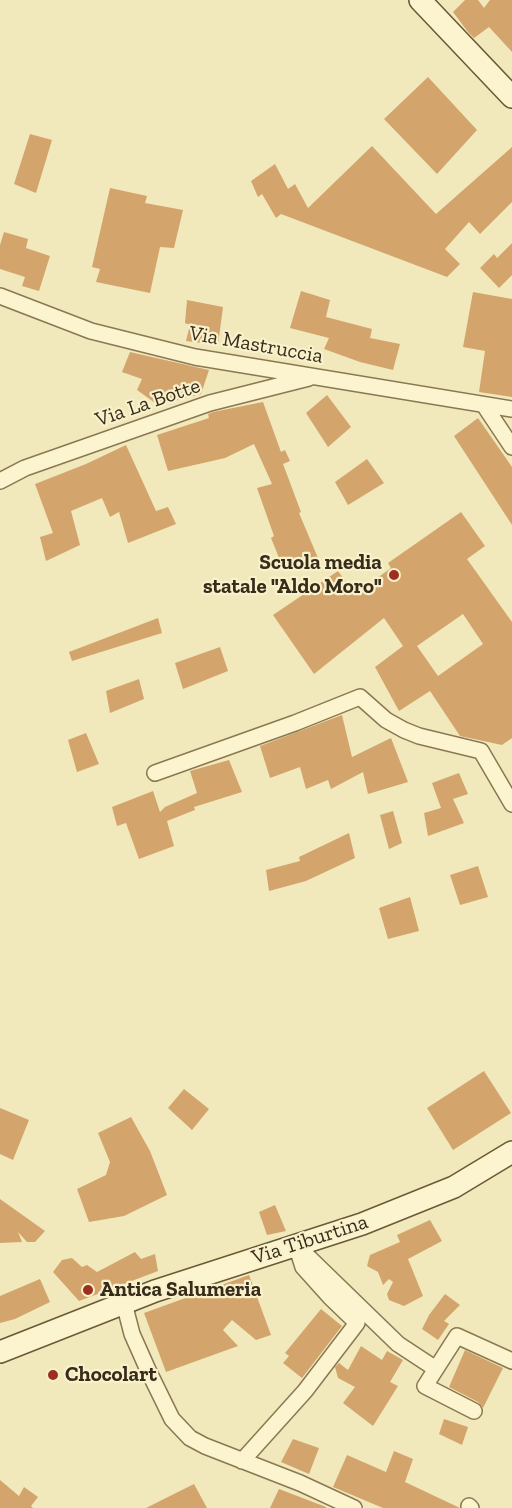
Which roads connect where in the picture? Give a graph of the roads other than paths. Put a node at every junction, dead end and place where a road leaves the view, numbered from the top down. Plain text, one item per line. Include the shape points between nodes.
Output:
1 (423, 1) edge
2 (512, 97) edge
3 (0, 296) edge
4 (315, 377) junction
5 (484, 405) junction
6 (512, 409) edge
7 (512, 447) edge
8 (0, 481) edge
9 (155, 773) dead end
10 (512, 804) edge
11 (512, 1152) edge
12 (296, 1245) junction
13 (124, 1303) junction
14 (0, 1352) edge
15 (512, 1361) edge
16 (436, 1369) junction
17 (474, 1411) dead end
18 (242, 1461) junction
19 (354, 1508) edge

1 - 2 street
3 - 4 street, Via Mastruccia via 91,331 195,357
4 - 5 street, Via Mastruccia
4 - 8 street, Via La Botte via 210,403 26,468
5 - 6 street, Via Mastruccia
5 - 7 street
9 - 10 street via 360,697 404,730 481,751
11 - 12 street, Via Tiburtina via 454,1186 362,1224
12 - 13 street, Via Tiburtina
12 - 16 street via 398,1344
12 - 18 street via 303,1267 357,1323
13 - 14 street, Via Tiburtina
13 - 18 street via 132,1334 172,1419 189,1438
15 - 16 street via 456,1336
16 - 17 street via 425,1386
18 - 19 street

